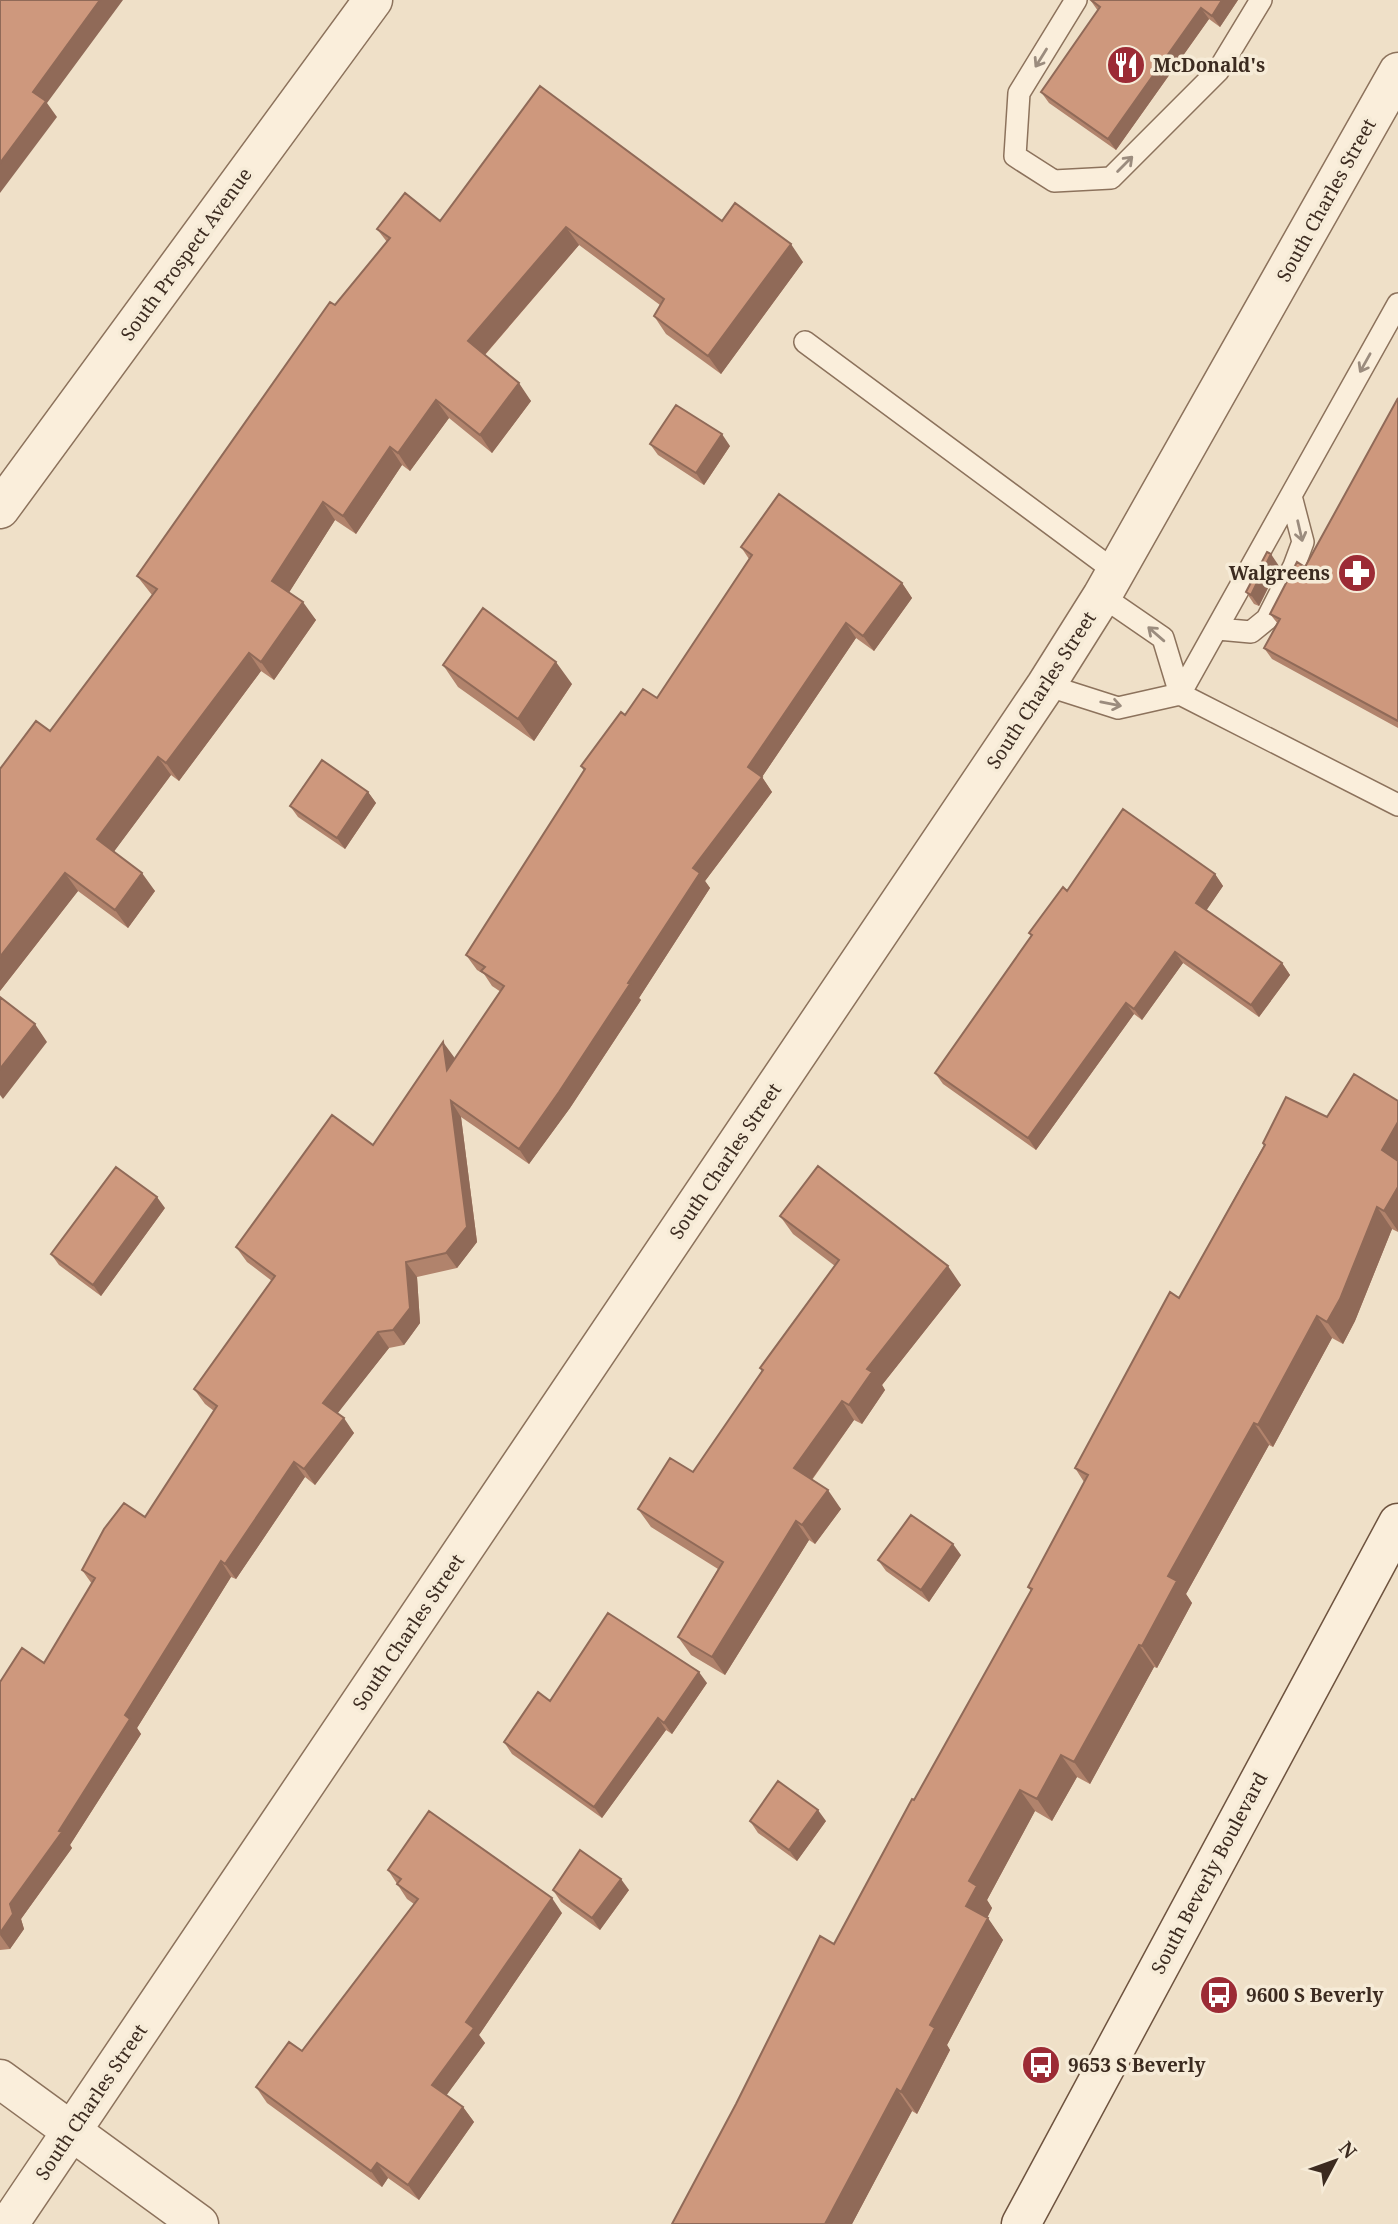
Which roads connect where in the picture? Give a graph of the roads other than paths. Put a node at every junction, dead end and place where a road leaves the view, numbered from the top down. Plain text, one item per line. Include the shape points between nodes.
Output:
1 (373, 0) edge
2 (1076, 0) edge
3 (1261, 0) edge
4 (1398, 72) edge
5 (1398, 304) edge
6 (805, 342) dead end
7 (1291, 496) junction
8 (0, 509) edge
9 (1109, 584) junction
10 (1218, 629) junction
11 (1046, 685) junction
12 (1180, 694) junction
13 (1398, 805) edge
14 (1398, 1523) edge
15 (0, 2079) edge
16 (71, 2131) junction
17 (9, 2224) edge
18 (199, 2224) edge
19 (1021, 2224) edge

1 - 8 street, South Prospect Avenue
2 -> 3 lane via 1019,93 1015,156 1054,181 1111,178 1218,71
4 - 9 street, South Charles Street
5 -> 7 lane
6 - 9 lane
7 - 10 lane
7 -> 10 lane via 1303,542 1267,619 1251,632
9 - 11 street, South Charles Street
12 -> 9 lane via 1163,638
10 - 12 lane
11 -> 12 lane via 1118,708
11 - 16 street, South Charles Street
12 - 13 lane
14 - 19 street, South Beverly Boulevard
15 - 16 street
16 - 17 street, South Charles Street
16 - 18 street

